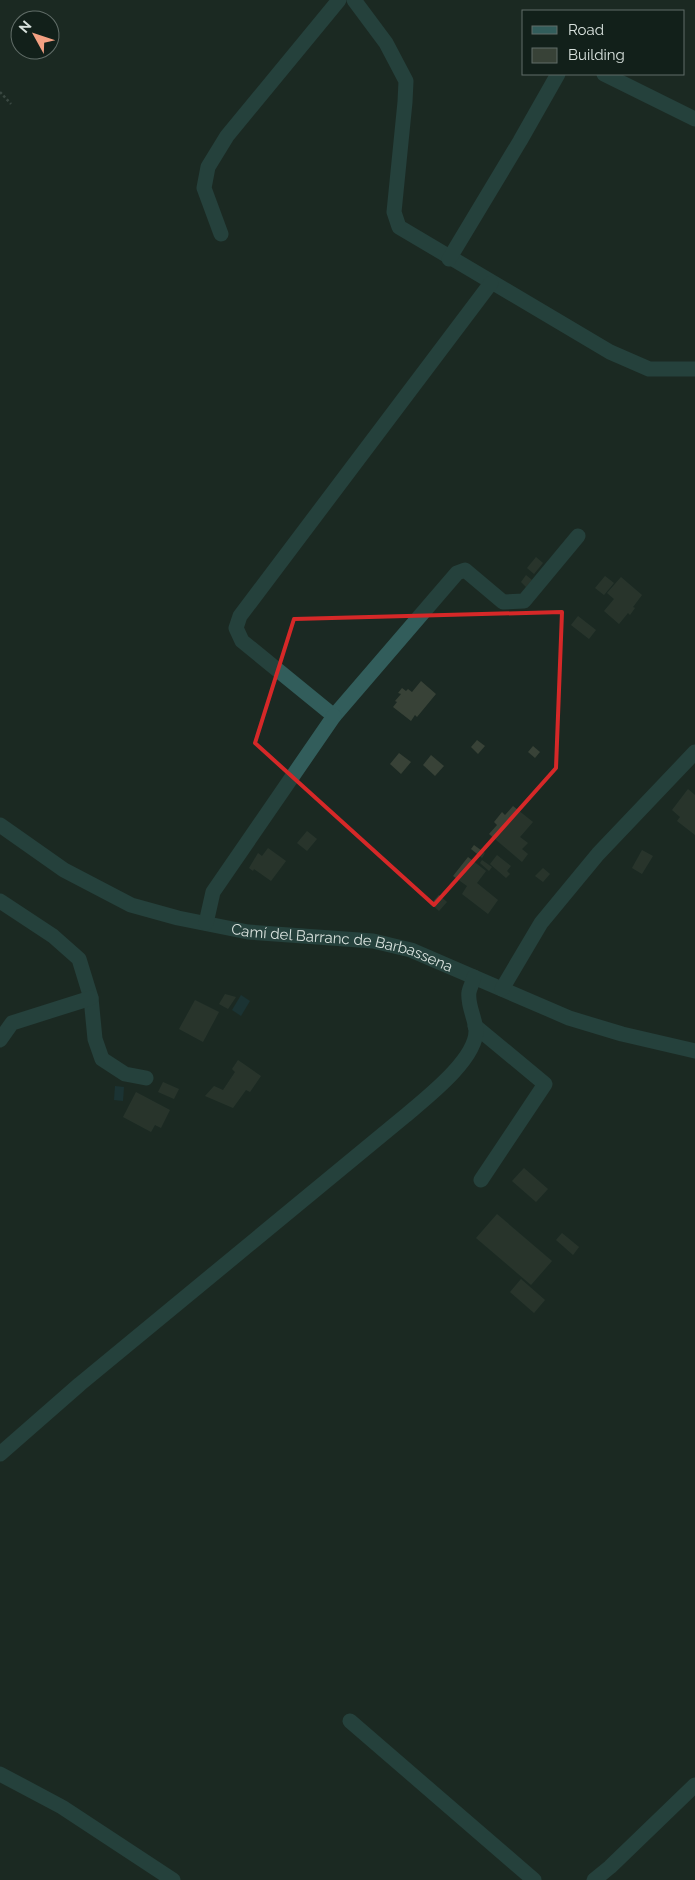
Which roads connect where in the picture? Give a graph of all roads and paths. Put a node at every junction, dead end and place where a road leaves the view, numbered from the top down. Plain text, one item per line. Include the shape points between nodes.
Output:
1 (339, 0) edge
2 (354, 0) edge
3 (557, 75) edge
4 (606, 75) edge
5 (0, 92) edge
6 (11, 104) dead end
7 (695, 119) edge
8 (221, 234) dead end
9 (449, 259) junction
10 (491, 283) junction
11 (695, 369) edge
12 (578, 536) dead end
13 (334, 716) junction
14 (695, 752) edge
15 (0, 825) edge
16 (0, 901) edge
17 (206, 924) junction
18 (474, 977) junction
19 (502, 989) junction
20 (91, 998) junction
21 (475, 1026) junction
22 (0, 1040) edge
23 (695, 1051) edge
24 (146, 1078) dead end
25 (481, 1180) dead end
26 (0, 1454) edge
27 (350, 1722) dead end
28 (0, 1774) edge
29 (695, 1786) edge
30 (173, 1880) edge
31 (534, 1880) edge
32 (594, 1880) edge

1 - 8 street via 227,136 208,167 204,188
2 - 9 street via 386,43 406,81 394,212 399,228
3 - 9 street
4 - 7 street
5 - 6 path
9 - 10 street
10 - 11 street via 610,352 649,369
10 - 13 street via 240,616 236,628 242,641
12 - 13 street via 524,601 503,602 465,570 457,573
13 - 17 street via 213,892
14 - 19 street via 598,854 542,923
15 - 17 street, Camí del Barranc de Barbassena via 64,870 131,905
16 - 20 street via 53,936 79,959
17 - 18 street, Camí del Barranc de Barbassena via 248,932 373,942 411,950
18 - 19 street, Camí del Barranc de Barbassena
18 - 21 street via 469,993
19 - 23 street, Camí del Barranc de Barbassena via 569,1018
20 - 22 street via 12,1023
20 - 24 street via 95,1039 102,1060 125,1074
21 - 25 street via 545,1084
21 - 26 street via 473,1045 463,1061 406,1116 88,1377
27 - 31 street
28 - 30 street via 62,1807
29 - 32 street

